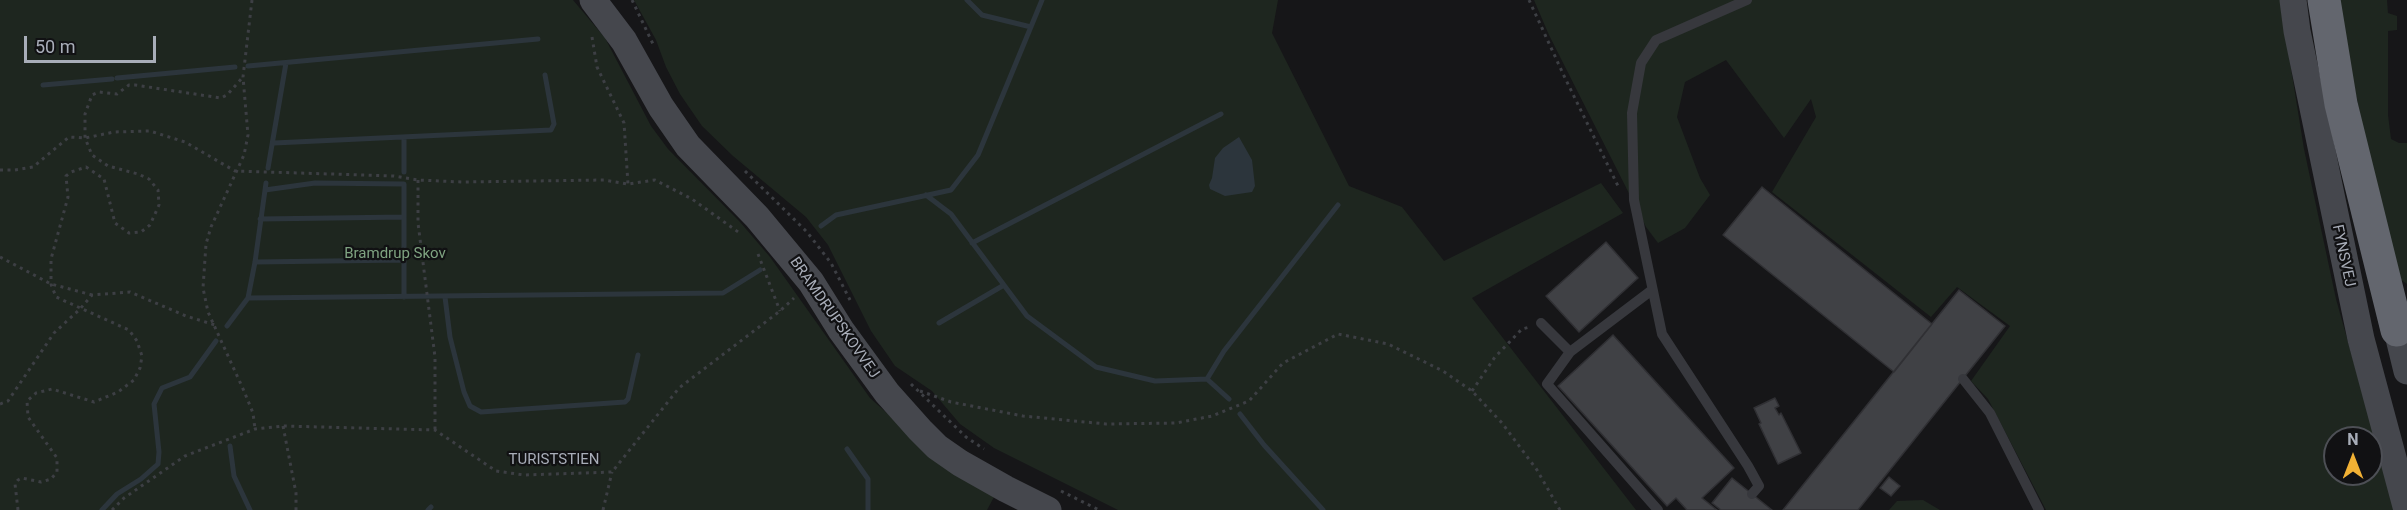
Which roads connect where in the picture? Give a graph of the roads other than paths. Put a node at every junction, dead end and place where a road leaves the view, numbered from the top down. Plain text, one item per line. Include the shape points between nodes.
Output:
1 (593, 0) edge
2 (1746, 0) edge
3 (2293, 0) edge
4 (2324, 0) edge
5 (1652, 290) junction
6 (1541, 323) road end
7 (2402, 329) edge
8 (2361, 339) junction
9 (1570, 352) junction
10 (2407, 371) edge
11 (1963, 379) dead end
12 (1752, 494) dead end
13 (1058, 500) edge
14 (1658, 510) edge
15 (2039, 510) edge
16 (2407, 510) edge

1 - 13 street, BRAMDRUPSKOVVEJ via 624,41 688,146 757,217 811,282 887,393 937,447 1006,489
2 - 5 lane via 1656,40 1641,63 1632,113 1634,200
3 - 8 street, FYNSVEJ
4 - 7 highway via 2341,104
5 - 9 lane
5 - 12 lane via 1662,334 1748,466 1759,486
6 - 9 lane
7 - 8 street
7 - 10 street
8 - 16 street, FYNSVEJ
9 - 14 lane via 1547,384
11 - 15 lane via 1990,413

